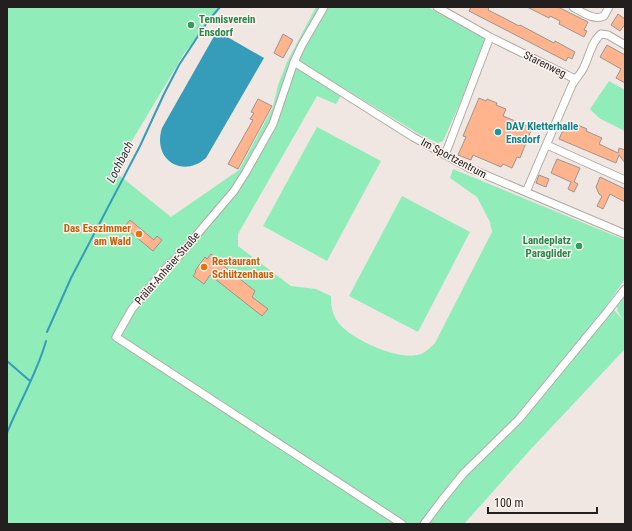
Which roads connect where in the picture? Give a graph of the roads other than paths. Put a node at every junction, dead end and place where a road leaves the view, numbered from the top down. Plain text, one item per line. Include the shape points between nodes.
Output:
1 (324, 7) edge
2 (437, 7) edge
3 (573, 7) edge
4 (609, 7) edge
5 (446, 9) edge
6 (490, 38) junction
7 (625, 45) edge
8 (294, 62) junction
9 (575, 79) junction
10 (547, 145) junction
11 (445, 155) junction
12 (625, 180) edge
13 (526, 192) junction
14 (625, 234) edge
15 (625, 289) edge
16 (402, 524) edge
17 (424, 524) edge

1 - 8 street, Prälat-Anheier-Straße
2 - 5 street, Starenweg
3 - 4 street via 596,18 604,16
5 - 6 street, Starenweg
6 - 9 street, Starenweg
6 - 11 street
7 - 9 street via 608,35 601,34 584,68
8 - 11 street, Im Sportzentrum via 360,105
8 - 16 street, Prälat-Anheier-Straße via 273,124 234,191 132,309 116,337
9 - 10 street, Starenweg
10 - 12 street
10 - 13 street, Starenweg
11 - 13 street, Im Sportzentrum
13 - 14 street, Im Sportzentrum
15 - 17 street via 519,419 463,474

